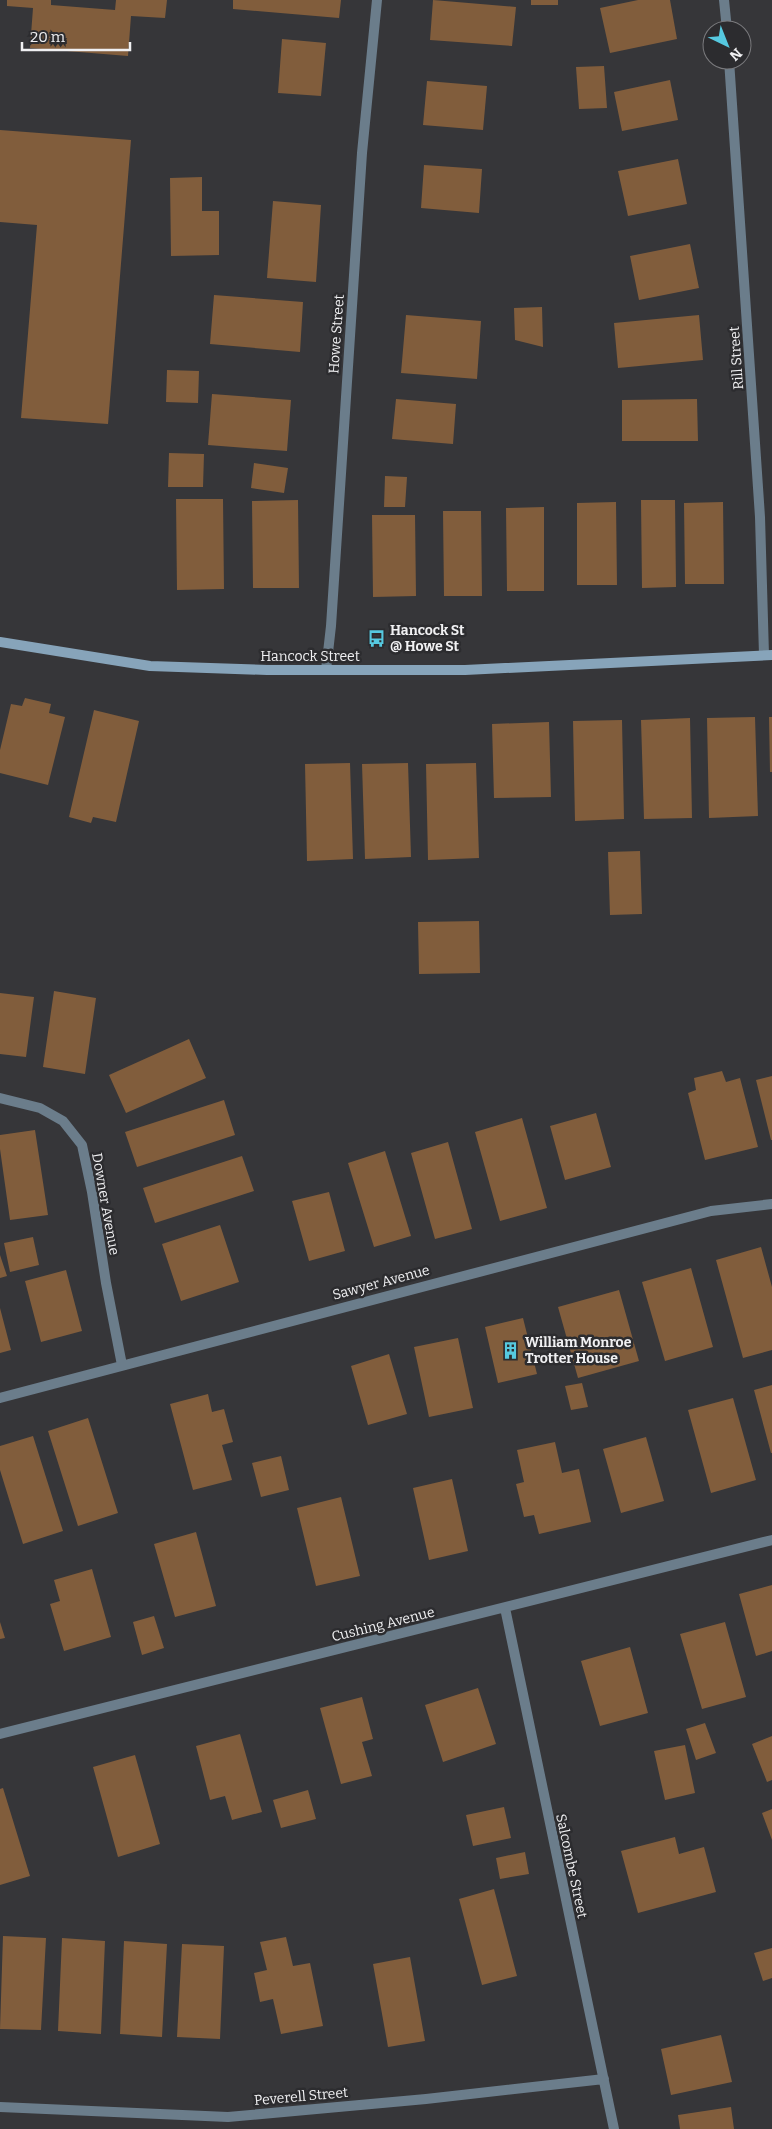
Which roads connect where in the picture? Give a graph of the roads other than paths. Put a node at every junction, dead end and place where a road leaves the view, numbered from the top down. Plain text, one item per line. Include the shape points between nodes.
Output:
1 (377, 0) edge
2 (724, 0) edge
3 (726, 20) edge
4 (730, 70) edge
5 (0, 642) edge
6 (768, 655) edge
7 (326, 670) junction
8 (0, 1098) edge
9 (772, 1204) edge
10 (122, 1365) junction
11 (0, 1398) edge
12 (772, 1540) edge
13 (505, 1608) junction
14 (0, 1734) edge
15 (604, 2079) junction
16 (0, 2107) edge
17 (614, 2129) edge

1 - 7 street, Howe Street via 362,153 332,626
2 - 3 street
4 - 6 street, Rill Street
5 - 7 main road, Hancock Street via 150,666
6 - 7 main road, Hancock Street via 464,670
8 - 10 street, Downer Avenue via 40,1108 63,1121 82,1144
9 - 10 street, Sawyer Avenue via 711,1211
10 - 11 street, Sawyer Avenue
12 - 13 street, Cushing Avenue
13 - 14 street, Cushing Avenue
13 - 15 street, Salcombe Street
15 - 16 street, Peverell Street via 228,2116
15 - 17 street, Salcombe Street

